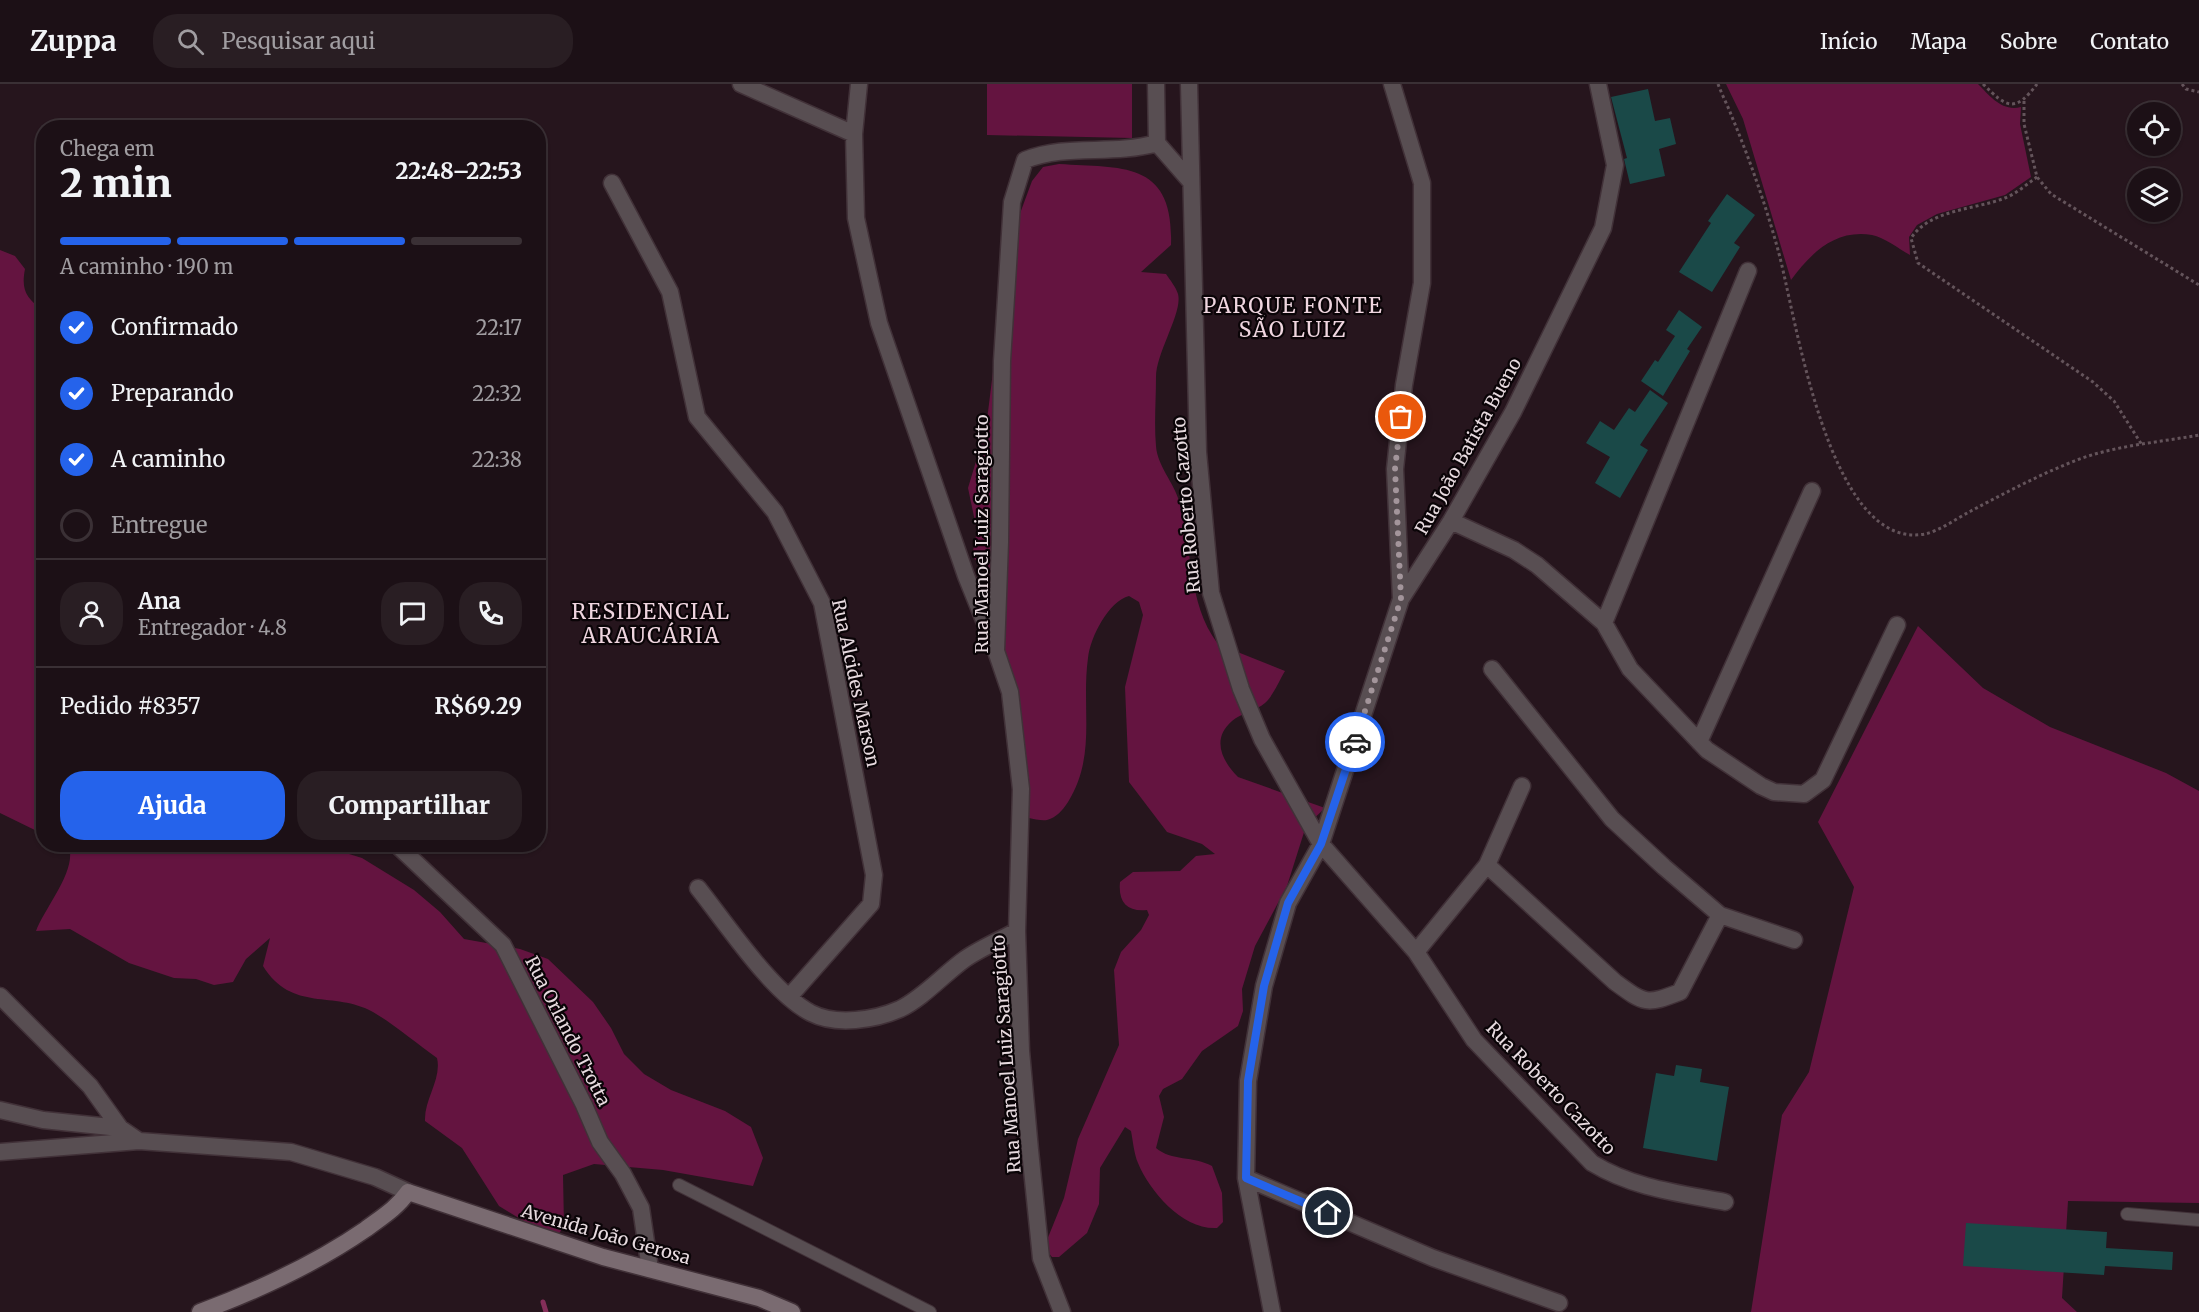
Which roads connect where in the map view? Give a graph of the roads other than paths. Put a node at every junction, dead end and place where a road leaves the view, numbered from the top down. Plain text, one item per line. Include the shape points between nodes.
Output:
1 (741, 84) edge
2 (859, 84) edge
3 (1156, 84) edge
4 (1189, 84) edge
5 (1392, 84) edge
6 (1598, 84) edge
7 (854, 134) junction
8 (1157, 143) junction
9 (1191, 182) junction
10 (612, 183) dead end
11 (1748, 271) dead end
12 (1812, 491) dead end
13 (1451, 521) junction
14 (1401, 599) junction
15 (1604, 623) junction
16 (1897, 625) dead end
17 (996, 651) junction
18 (1492, 669) dead end
19 (1699, 742) junction
20 (1522, 786) dead end
21 (1321, 844) junction
22 (404, 852) edge
23 (1487, 865) junction
24 (698, 888) dead end
25 (1720, 915) junction
26 (1017, 931) junction
27 (1794, 940) dead end
28 (1416, 952) junction
29 (0, 996) edge
30 (789, 997) junction
31 (0, 1110) edge
32 (120, 1128) junction
33 (139, 1141) junction
34 (0, 1152) edge
35 (1246, 1178) junction
36 (679, 1185) dead end
37 (408, 1192) junction
38 (1725, 1202) dead end
39 (2127, 1214) dead end
40 (2199, 1220) edge
41 (650, 1269) junction
42 (1559, 1303) dead end
43 (200, 1312) edge
44 (792, 1312) edge
45 (930, 1312) edge
46 (1062, 1312) edge
47 (1272, 1312) edge

1 - 7 street
2 - 7 street
3 - 8 street
4 - 9 street, Rua Roberto Cazotto
5 - 14 street via 1422,183 1422,283 1404,385 1395,469
6 - 13 street, Rua João Batista Bueno via 1615,165 1603,228 1513,412
7 - 17 street via 856,218 879,323 966,576
8 - 9 street
8 - 17 street, Rua Manoel Luiz Saragiotto via 1115,151 1041,153 1025,160 1019,175 1012,202 1002,361
9 - 21 street, Rua Roberto Cazotto via 1198,452 1211,593 1241,689 1262,739
10 - 30 street, Rua Alcides Marson via 670,292 697,417 776,512 822,603 874,875 871,904
11 - 15 street
12 - 19 street
13 - 14 street, Rua João Batista Bueno
13 - 15 street via 1537,565
14 - 21 street, Rua João Batista Bueno
15 - 19 street via 1630,669
16 - 19 street via 1823,780 1804,794 1774,792 1761,786
17 - 26 street, Rua Manoel Luiz Saragiotto via 1010,692 1021,789
18 - 25 street via 1612,819
20 - 23 street
21 - 28 street, Rua Roberto Cazotto
21 - 35 street, Rua João Batista Bueno via 1288,903 1264,986 1248,1081
22 - 41 street, Rua Orlando Trotta via 503,945 600,1142 641,1208
23 - 25 street via 1615,982 1637,997 1653,1002 1680,992
23 - 28 street
24 - 30 street
25 - 27 street
26 - 30 street via 966,958 902,1009 871,1019 812,1014
26 - 46 street, Rua Manoel Luiz Saragiotto via 1021,1051 1041,1258
28 - 38 street, Rua Roberto Cazotto via 1474,1040 1592,1163 1637,1185
29 - 32 street via 90,1086
31 - 32 street via 43,1120
32 - 33 street
33 - 34 street
33 - 37 street via 291,1152
35 - 42 street via 1433,1258
35 - 47 street, Rua João Batista Bueno
36 - 45 lane
37 - 41 main road, Avenida João Gerosa
37 - 43 main road via 388,1214 328,1253 266,1287
39 - 40 lane
41 - 44 main road, Avenida João Gerosa via 759,1298

